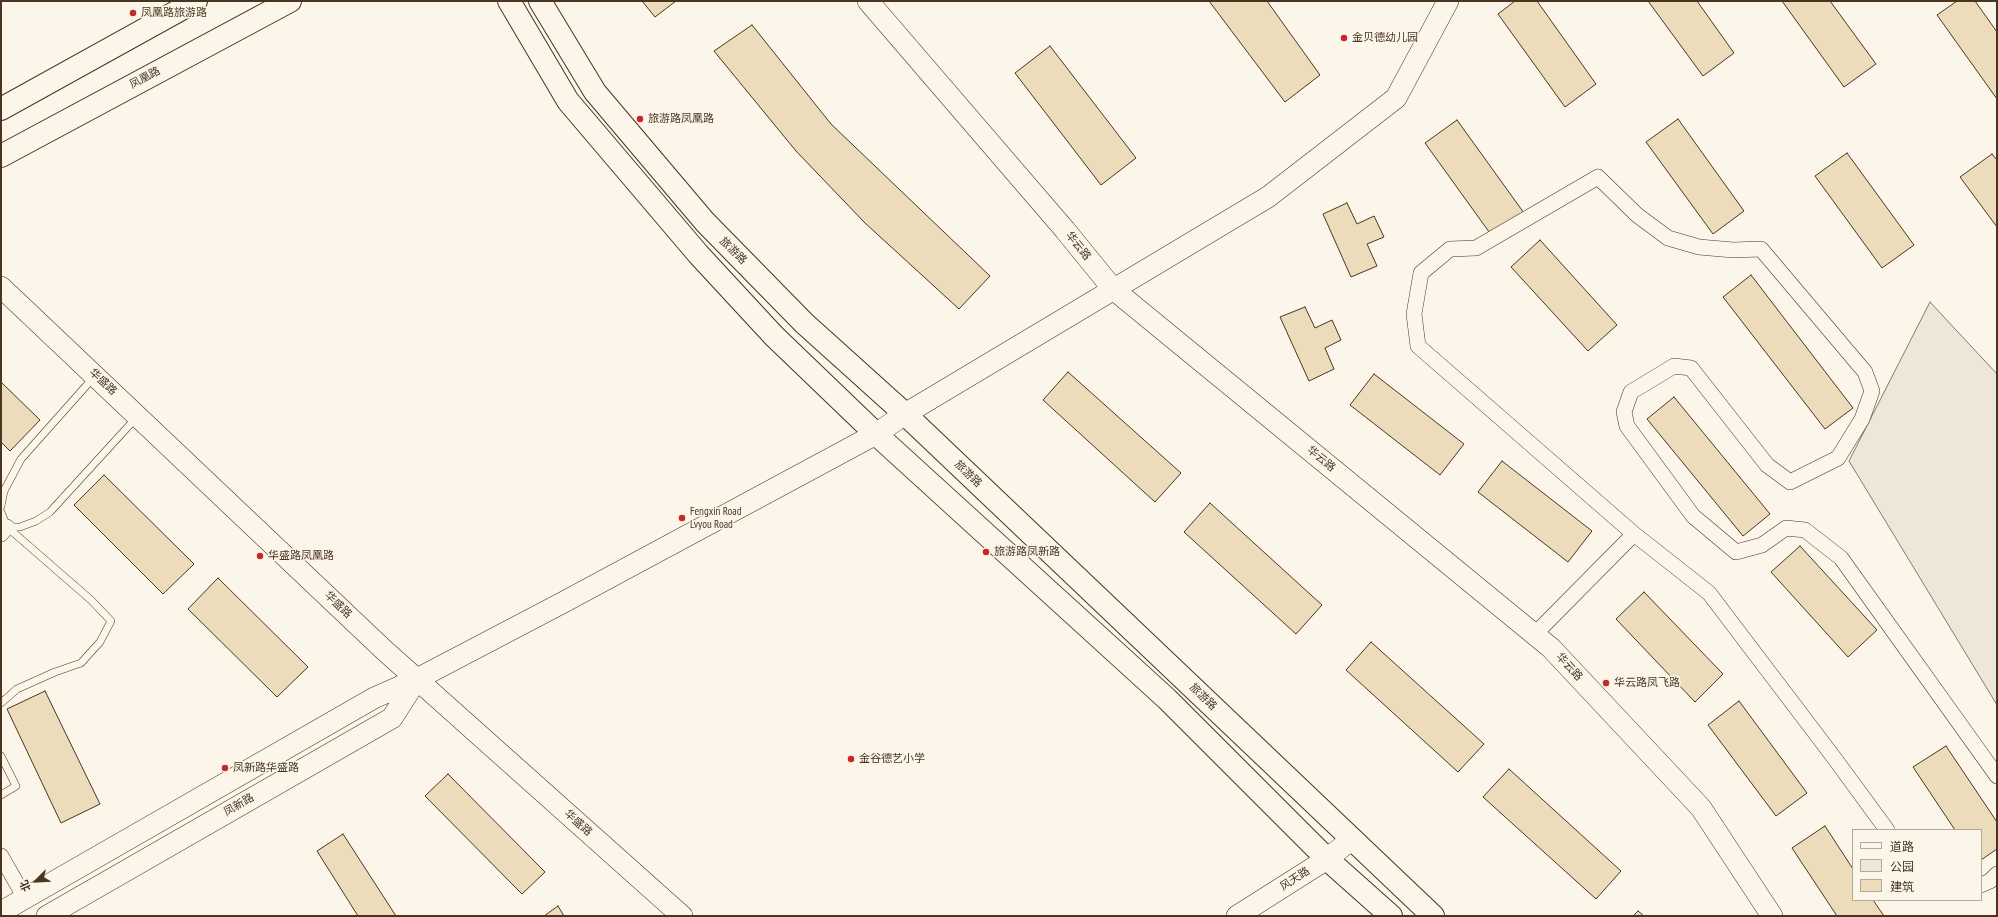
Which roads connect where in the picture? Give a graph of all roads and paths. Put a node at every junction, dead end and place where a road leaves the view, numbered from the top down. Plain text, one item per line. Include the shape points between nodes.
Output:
1 (196, 1) edge
2 (290, 1) edge
3 (509, 1) edge
4 (540, 1) edge
5 (868, 1) edge
6 (1448, 1) edge
7 (1, 109) edge
8 (1, 156) edge
9 (1, 287) edge
10 (1113, 289) junction
11 (95, 376) junction
12 (905, 414) junction
13 (138, 415) junction
14 (876, 434) junction
15 (1, 506) edge
16 (1, 512) edge
17 (4, 530) edge
18 (1634, 534) junction
19 (1534, 635) junction
20 (417, 679) junction
21 (1, 703) edge
22 (1, 756) edge
23 (1997, 776) edge
24 (1, 795) edge
25 (1886, 829) edge
26 (1352, 839) junction
27 (1, 856) edge
28 (1327, 859) junction
29 (1997, 874) edge
30 (1982, 885) edge
31 (25, 898) junction
32 (1, 912) edge
33 (47, 916) edge
34 (682, 916) edge
35 (1237, 916) edge
36 (1390, 916) edge
37 (1433, 916) edge
38 (1772, 916) edge

1 - 7 main road
2 - 8 main road, 凤凰路
3 - 14 main road via 568,101 699,255 774,336
4 - 12 main road, 旅游路 via 595,92 705,222 804,323
5 - 10 street, 华云路 via 1066,230
6 - 10 street via 1396,98 1268,197
9 - 11 street, 华盛路
10 - 12 street
10 - 19 street, 华云路
11 - 13 street, 华盛路
11 - 15 lane via 22,459 4,490
12 - 14 street
12 - 26 main road, 旅游路
13 - 17 lane via 50,512 36,521
13 - 20 street, 华盛路
14 - 20 street
14 - 28 main road via 1167,699
16 - 17 lane
17 - 21 lane via 91,600 111,620 100,642 81,663 17,689
18 - 19 street
18 - 23 street via 1418,346 1414,314 1421,273 1450,249 1476,248 1598,177 1637,215 1668,238 1699,248 1761,249 1865,372 1872,391 1862,418 1838,458 1790,482 1767,465 1691,368 1674,366 1631,392 1624,412 1627,426 1693,516 1736,552 1762,545 1786,528 1805,530 1841,558
18 - 25 street via 1709,593
19 - 38 street, 华云路 via 1551,648 1701,808
20 - 31 street via 374,698
20 - 33 street, 凤新路 via 392,718
20 - 34 street, 华盛路
22 - 24 lane via 16,786
26 - 28 street, 风天路
26 - 37 main road, 旅游路
27 - 31 street
28 - 35 street, 风天路
28 - 36 main road
29 - 30 street
31 - 32 street

